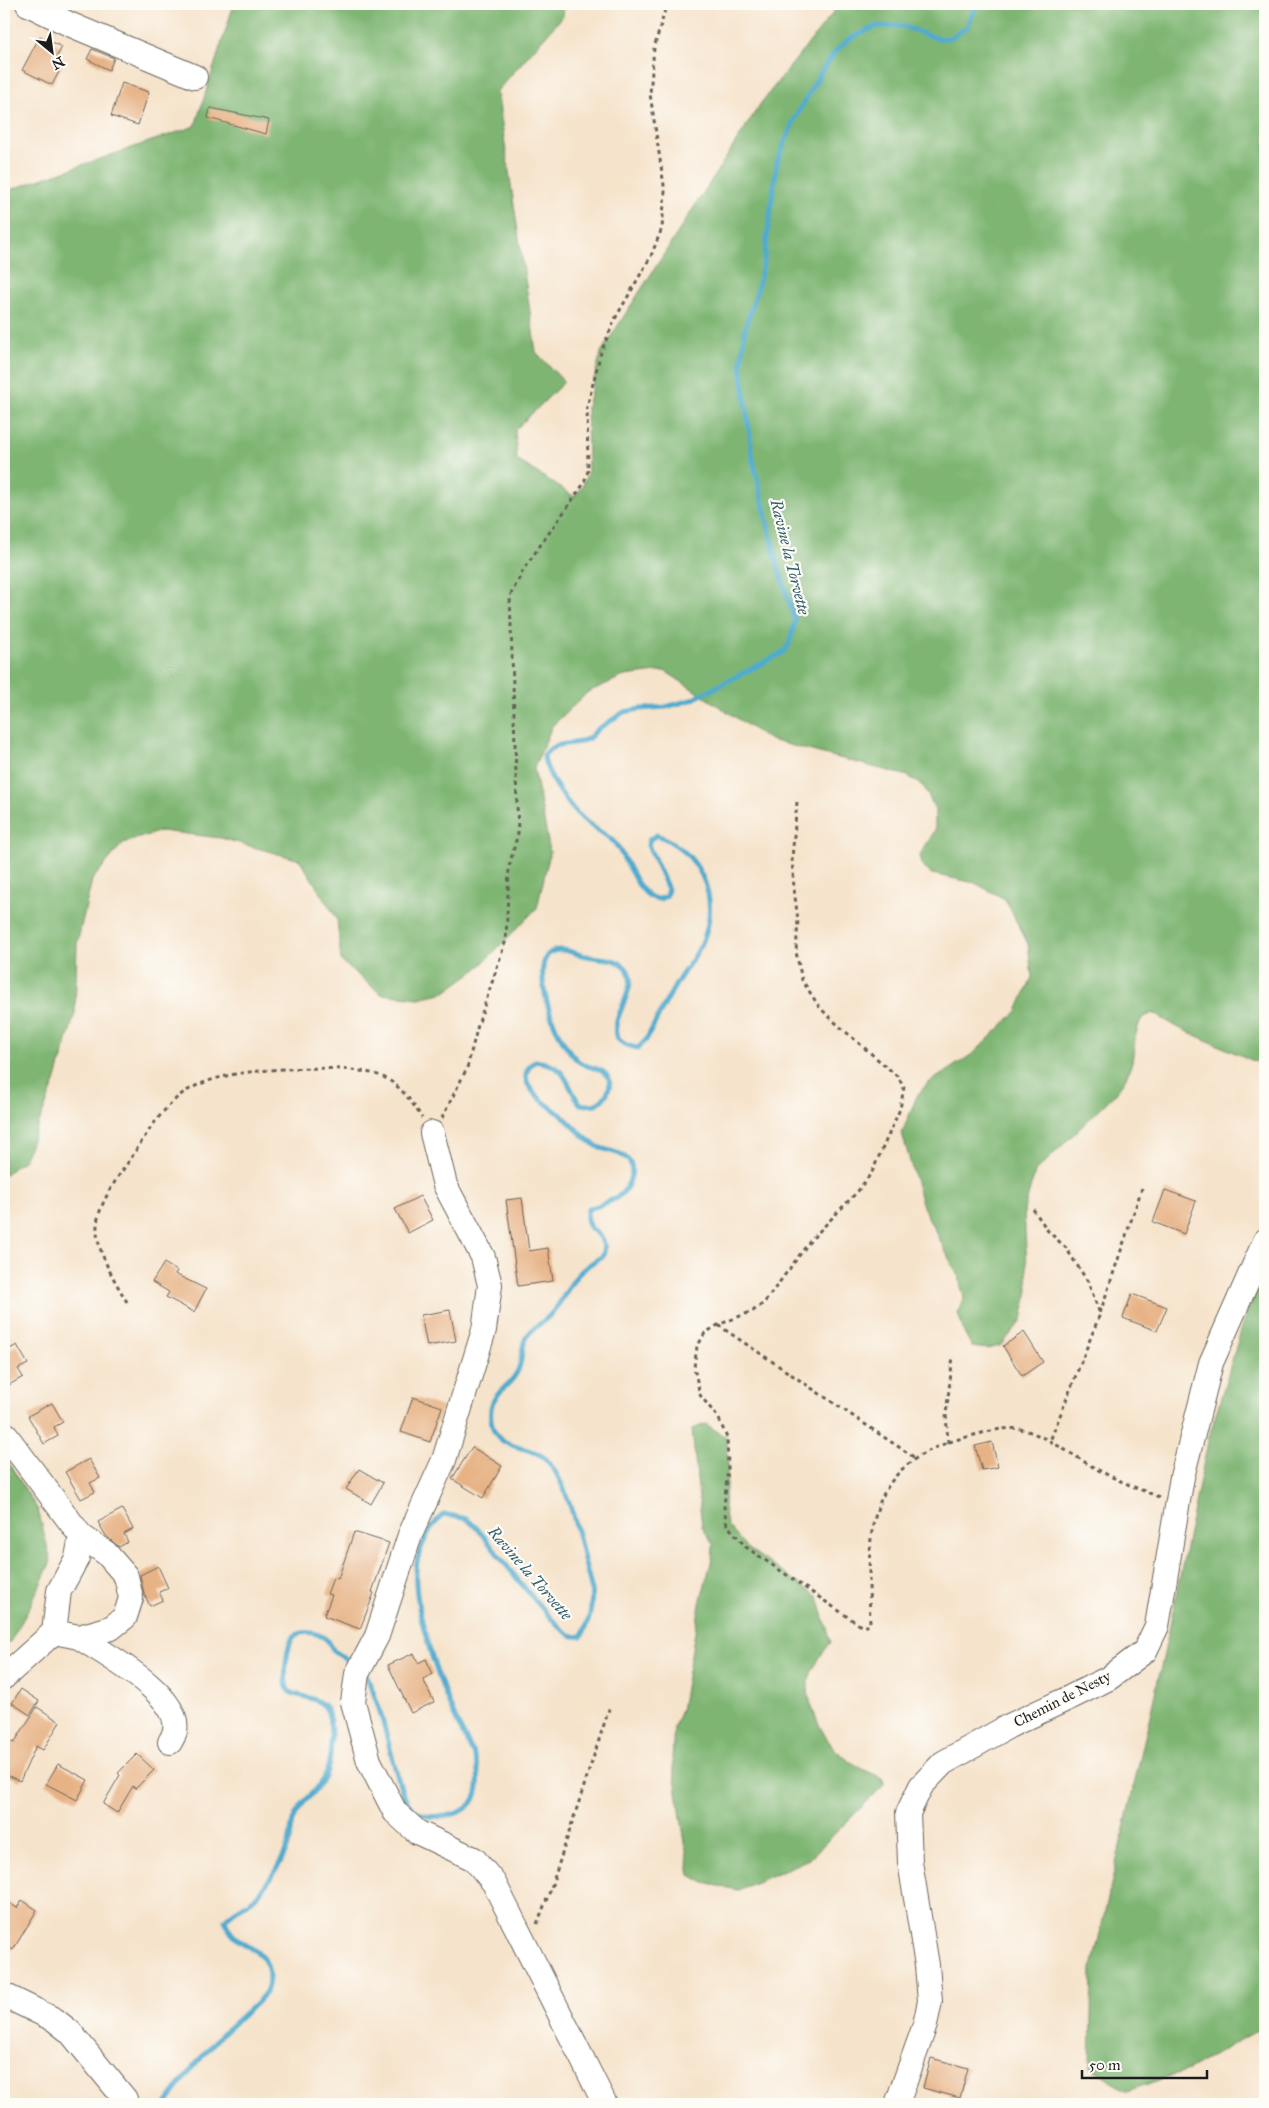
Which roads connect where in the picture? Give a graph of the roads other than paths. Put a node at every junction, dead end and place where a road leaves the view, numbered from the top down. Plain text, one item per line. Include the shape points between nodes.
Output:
1 (28, 4) edge
2 (195, 77) dead end
3 (432, 1133) road end
4 (1265, 1241) edge
5 (4, 1433) edge
6 (81, 1536) junction
7 (54, 1632) junction
8 (79, 1637) junction
9 (4, 1678) edge
10 (170, 1742) dead end
11 (4, 1995) edge
12 (126, 2104) edge
13 (605, 2104) edge
14 (897, 2104) edge

1 - 2 street
3 - 13 street via 445,1185 483,1257 490,1285 485,1321 444,1460 410,1535 377,1636 357,1674 353,1702 369,1761 396,1812 417,1832 474,1859 494,1883
4 - 14 street, Chemin de Nesty via 1211,1363 1182,1477 1157,1626 1145,1650 1109,1678 1009,1726 943,1763 921,1786 908,1813 910,1862 930,2001 925,2025
5 - 6 street
6 - 7 street via 77,1558 59,1591
6 - 8 street via 106,1553 126,1576 131,1598 125,1617 112,1628
7 - 8 street
7 - 9 street
8 - 10 street via 149,1684 168,1706 174,1719 175,1730
11 - 12 street via 55,2020 70,2032

